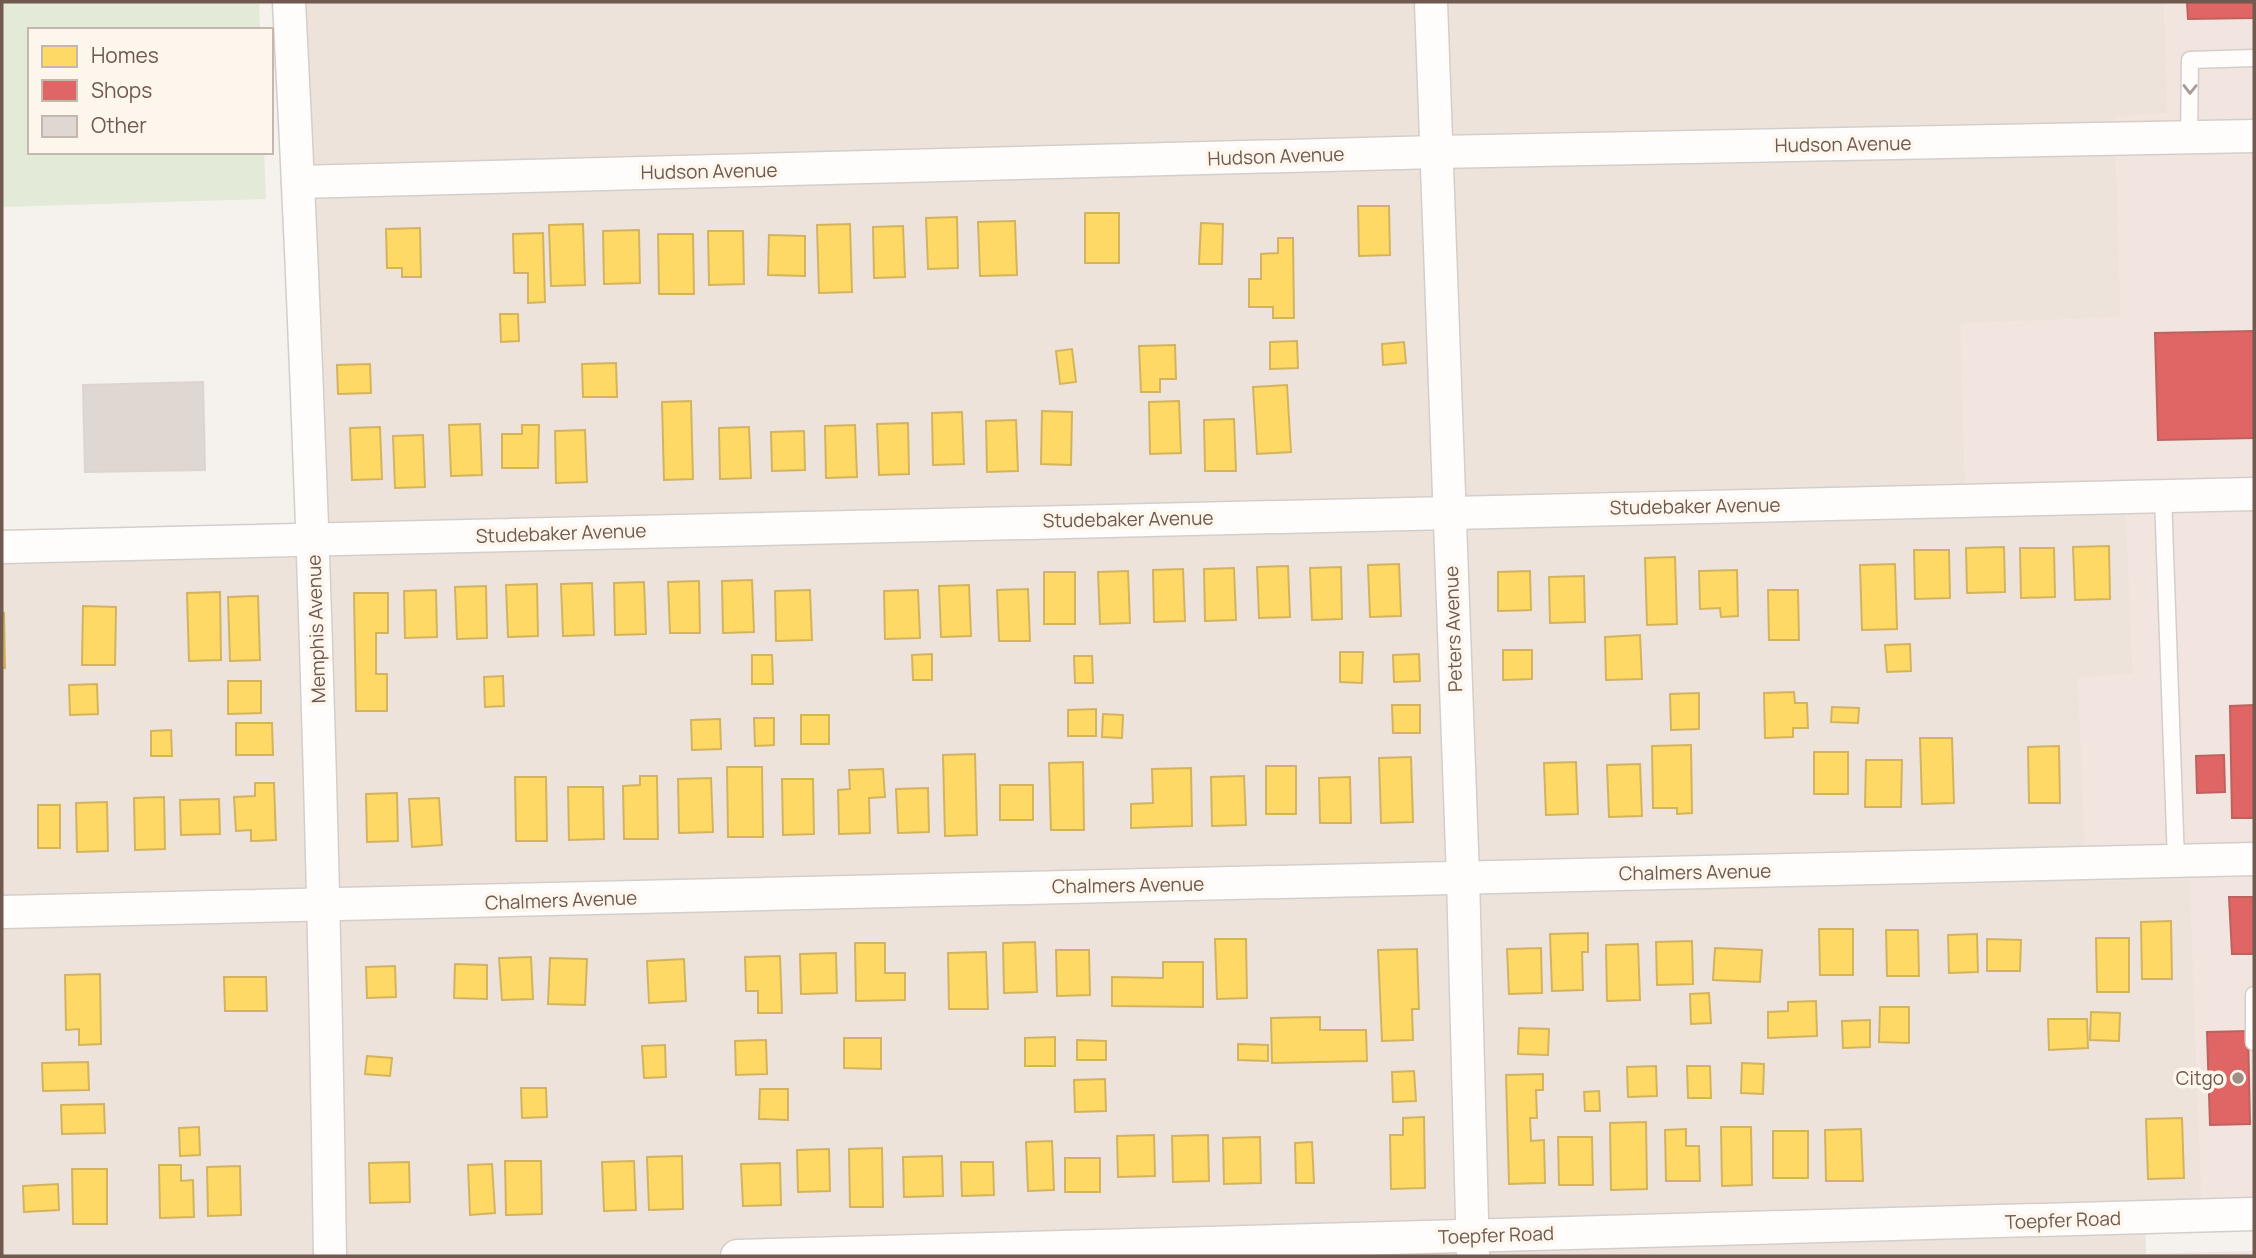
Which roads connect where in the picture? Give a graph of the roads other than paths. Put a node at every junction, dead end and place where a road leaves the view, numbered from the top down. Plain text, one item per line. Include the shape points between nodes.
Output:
1 (289, 2) edge
2 (1431, 2) edge
3 (2254, 58) edge
4 (2254, 136) edge
5 (2189, 137) junction
6 (1437, 152) junction
7 (298, 182) junction
8 (2254, 494) edge
9 (2163, 496) junction
10 (1448, 511) junction
11 (314, 540) junction
12 (2, 547) edge
13 (2254, 859) edge
14 (2176, 861) junction
15 (1463, 877) junction
16 (325, 904) junction
17 (2, 912) edge
18 (2254, 995) edge
19 (2254, 1042) edge
20 (2254, 1214) edge
21 (1473, 1246) edge
22 (330, 1256) edge
23 (737, 1256) edge

1 - 7 street, Memphis Avenue
2 - 6 street, Peters Avenue
3 -> 5 lane via 2190,60
4 - 5 street, Hudson Avenue
5 - 6 street, Hudson Avenue
6 - 7 street, Hudson Avenue
6 - 10 street, Peters Avenue
7 - 11 street, Memphis Avenue
8 - 9 street, Studebaker Avenue
9 - 10 street, Studebaker Avenue
9 - 14 lane
10 - 11 street, Studebaker Avenue
10 - 15 street, Peters Avenue
11 - 12 street, Studebaker Avenue
11 - 16 street, Memphis Avenue
13 - 14 street, Chalmers Avenue
14 - 15 street, Chalmers Avenue
15 - 16 street, Chalmers Avenue
15 - 21 street, Peters Avenue
16 - 17 street, Chalmers Avenue
16 - 22 street, Memphis Avenue
18 - 19 lane
20 - 21 street, Toepfer Road
21 - 23 street, Toepfer Road

